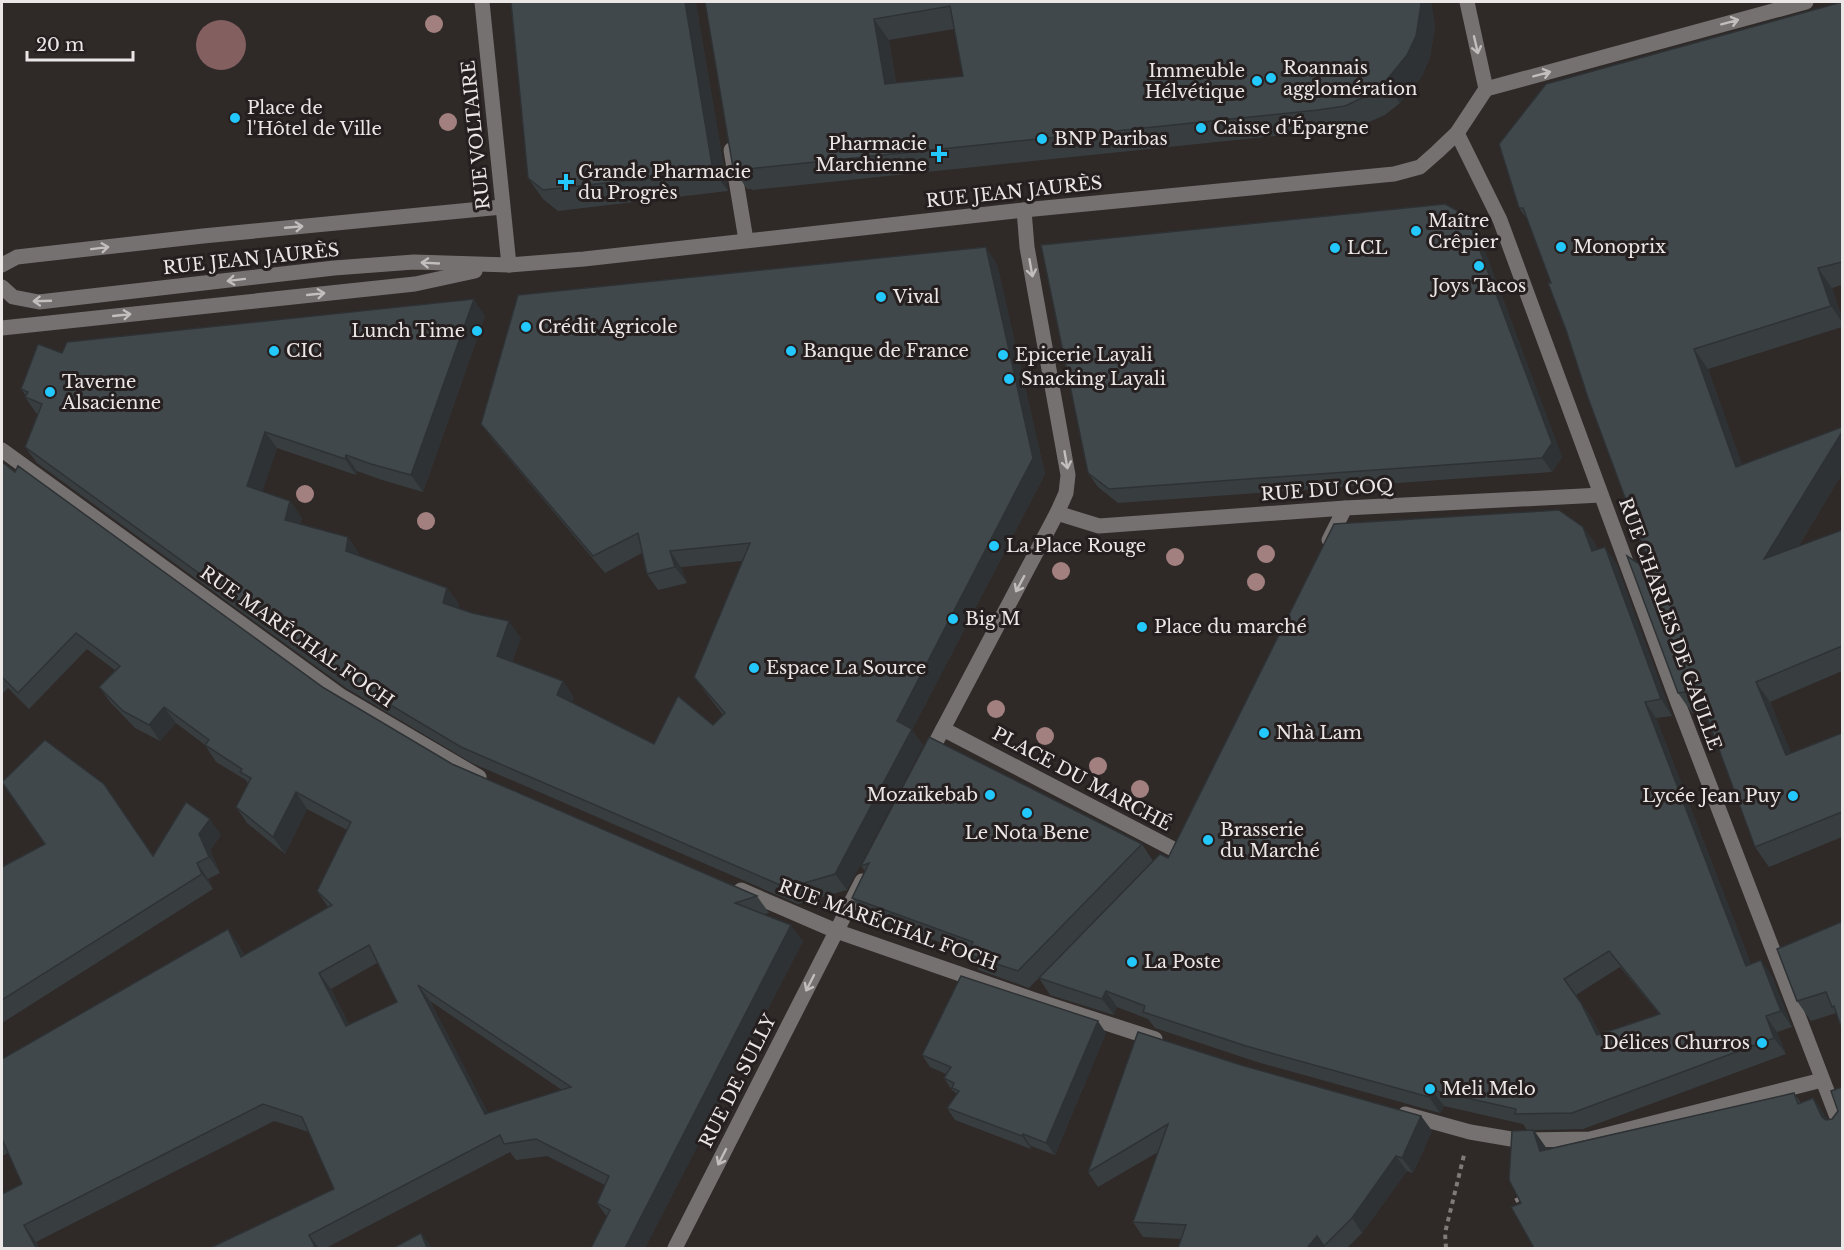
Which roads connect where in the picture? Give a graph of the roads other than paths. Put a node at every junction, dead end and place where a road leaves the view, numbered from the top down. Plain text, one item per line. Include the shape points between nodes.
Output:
1 (482, 2) edge
2 (1467, 2) edge
3 (1806, 2) edge
4 (1485, 89) junction
5 (1457, 133) junction
6 (729, 138) edge
7 (502, 207) junction
8 (1024, 210) junction
9 (746, 240) junction
10 (2, 265) edge
11 (509, 265) junction
12 (2, 287) edge
13 (2, 328) edge
14 (2, 450) edge
15 (1601, 495) junction
16 (1345, 508) junction
17 (1057, 513) junction
18 (1320, 558) edge
19 (943, 729) junction
20 (922, 769) edge
21 (490, 782) edge
22 (1176, 850) edge
23 (868, 870) edge
24 (728, 884) edge
25 (836, 931) junction
26 (1165, 1042) edge
27 (1822, 1080) junction
28 (1390, 1109) edge
29 (1842, 1130) edge
30 (675, 1248) edge

1 - 7 street, RUE VOLTAIRE
2 -> 4 street
4 -> 3 street
4 - 5 street, RUE JEAN JAURÈS
5 - 8 street, RUE JEAN JAURÈS via 1420,167 1394,174
5 - 15 street, RUE CHARLES DE GAULLE via 1500,220
6 - 9 street
10 -> 7 street via 16,257
7 - 11 street, RUE VOLTAIRE
8 - 9 street, RUE JEAN JAURÈS
8 -> 17 street via 1027,247 1068,475 1066,493
9 - 11 street, RUE JEAN JAURÈS
11 -> 12 street, RUE JEAN JAURÈS via 402,263 334,268 39,302 13,297
13 -> 11 street, RUE JEAN JAURÈS via 415,284
14 - 21 street, RUE MARÉCHAL FOCH via 341,696
15 - 16 street, RUE DU COQ
15 - 27 street, RUE CHARLES DE GAULLE
16 - 17 street, RUE DU COQ via 1099,526
16 - 18 street
17 -> 19 street
19 - 20 street
19 - 22 street, PLACE DU MARCHÉ
23 - 25 street, RUE DE SULLY
24 - 25 street, RUE MARÉCHAL FOCH
25 - 26 street, RUE MARÉCHAL FOCH via 1036,995
25 -> 30 street, RUE DE SULLY
27 - 28 street via 1590,1139 1517,1140 1470,1132
27 - 29 street, RUE CHARLES DE GAULLE

